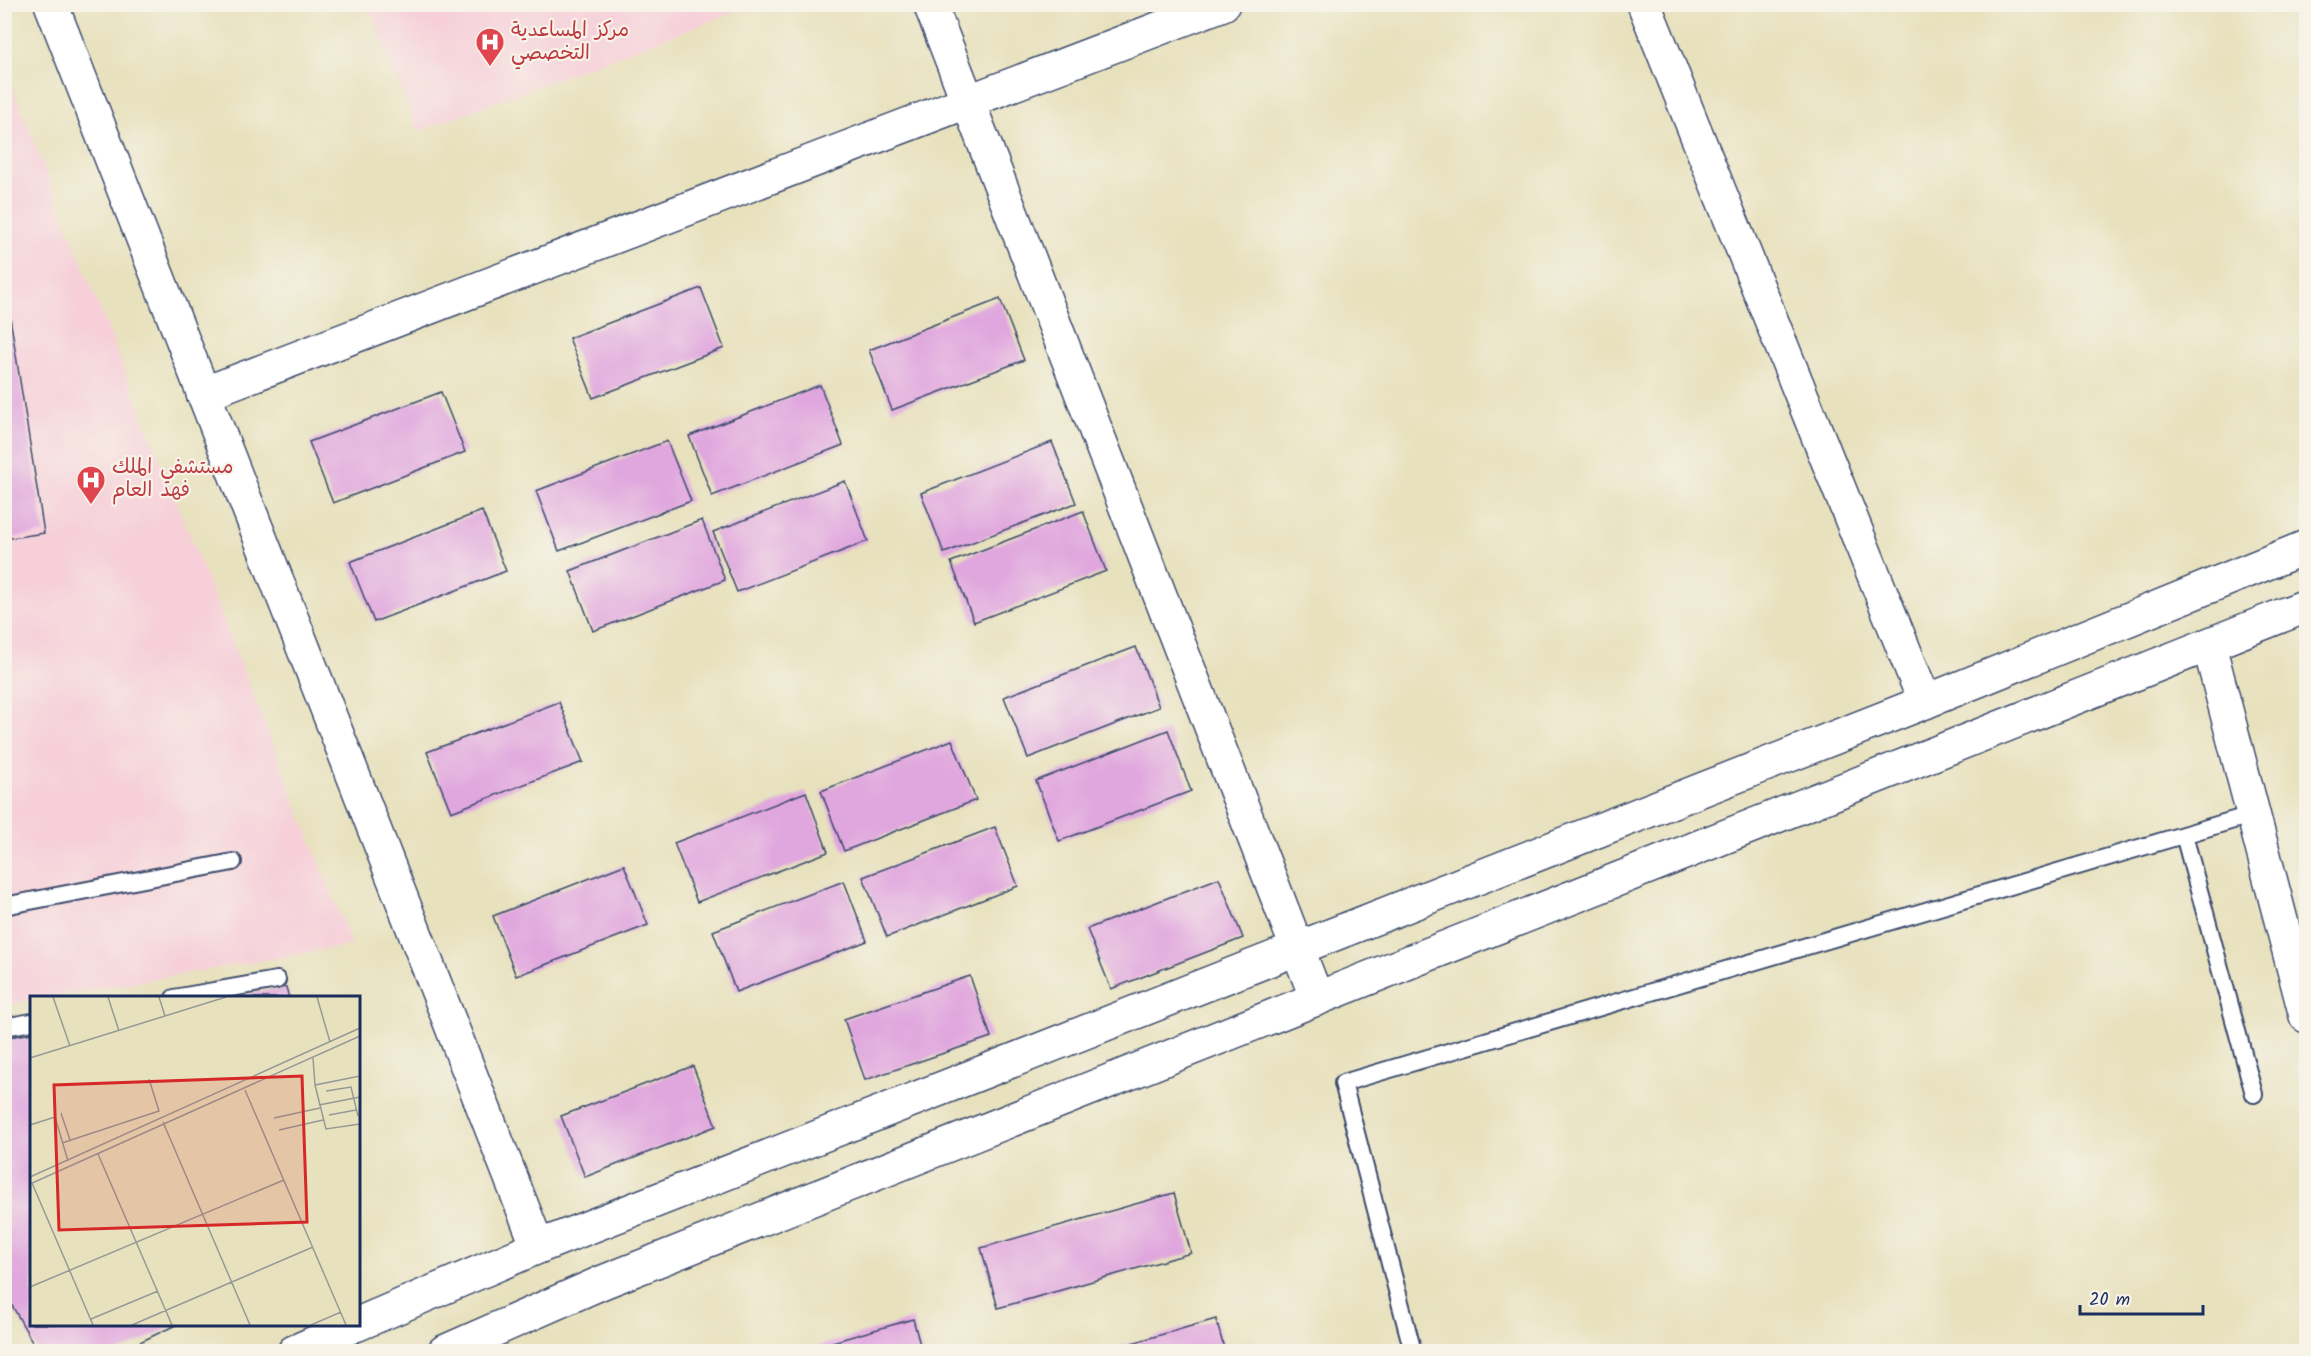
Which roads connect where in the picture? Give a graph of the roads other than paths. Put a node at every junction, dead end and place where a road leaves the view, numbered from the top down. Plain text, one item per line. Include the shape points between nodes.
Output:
1 (51, 4) edge
2 (930, 4) edge
3 (1223, 4) edge
4 (1644, 4) edge
5 (970, 101) junction
6 (203, 394) junction
7 (2307, 548) edge
8 (2307, 606) edge
9 (2209, 645) junction
10 (1925, 702) junction
11 (2254, 814) junction
12 (2184, 835) junction
13 (232, 862) dead end
14 (4, 906) edge
15 (1298, 948) junction
16 (277, 980) dead end
17 (185, 996) edge
18 (1317, 999) junction
19 (2307, 1016) edge
20 (30, 1022) edge
21 (4, 1027) edge
22 (2254, 1094) dead end
23 (538, 1247) junction
24 (360, 1323) edge
25 (353, 1326) edge
26 (294, 1352) edge
27 (444, 1352) edge
28 (1413, 1352) edge

1 - 6 street
2 - 5 street
3 - 5 street
4 - 10 street
5 - 6 street
5 - 15 street
6 - 23 street
7 - 10 street
8 - 9 street
9 - 11 street
9 - 18 street
10 - 15 street
11 - 12 lane
11 - 19 street
12 - 22 lane
12 - 28 lane via 1343,1083
13 - 14 lane
15 - 18 street
15 - 23 street
16 - 17 lane
18 - 27 street via 603,1282
20 - 21 lane
23 - 24 street
25 - 26 street

